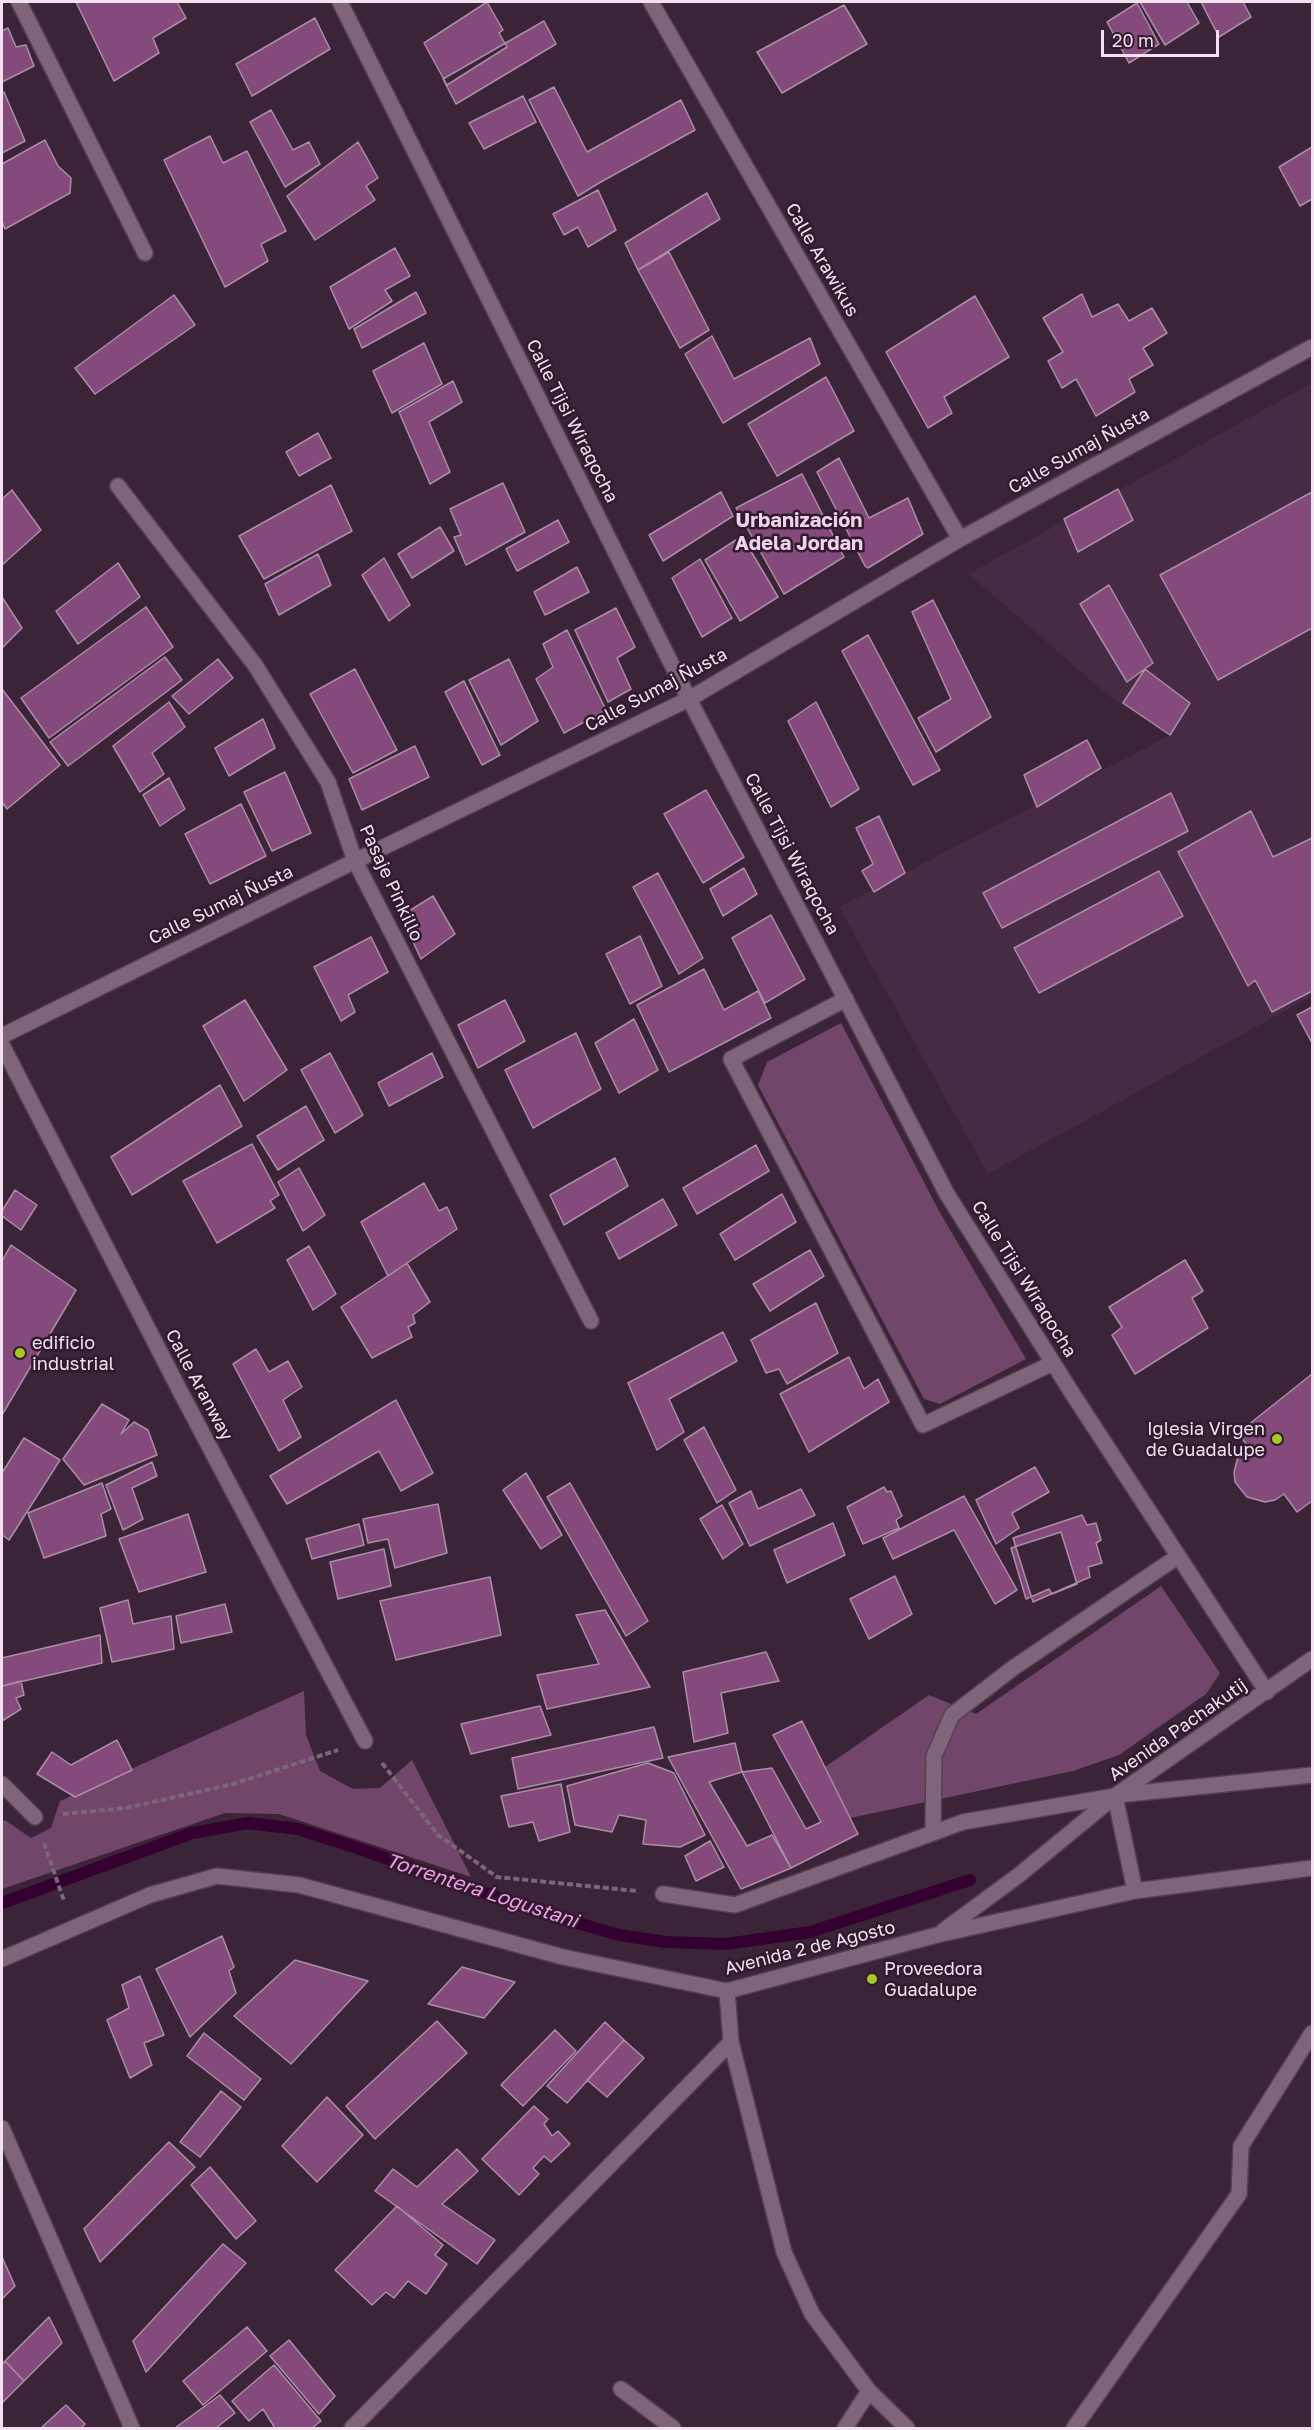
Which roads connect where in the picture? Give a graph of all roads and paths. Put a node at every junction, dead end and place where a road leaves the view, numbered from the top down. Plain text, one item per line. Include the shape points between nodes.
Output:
1 (18, 2) edge
2 (340, 2) edge
3 (651, 2) edge
4 (144, 253) dead end
5 (1312, 347) edge
6 (118, 486) dead end
7 (960, 539) junction
8 (689, 699) junction
9 (355, 861) junction
10 (846, 999) junction
11 (2, 1036) edge
12 (2, 1045) edge
13 (591, 1321) dead end
14 (1053, 1363) junction
15 (1177, 1557) junction
16 (1312, 1659) edge
17 (1267, 1692) junction
18 (365, 1741) junction
19 (1312, 1775) edge
20 (2, 1784) edge
21 (1115, 1796) junction
22 (35, 1817) joint
23 (933, 1833) junction
24 (52, 1868) dead end
25 (1312, 1868) edge
26 (1136, 1891) junction
27 (663, 1894) joint
28 (63, 1899) dead end
29 (937, 1935) junction
30 (2, 1959) edge
31 (727, 1991) junction
32 (1312, 2033) edge
33 (731, 2042) junction
34 (2, 2128) edge
35 (621, 2389) dead end
36 (869, 2391) junction
37 (132, 2428) edge
38 (352, 2428) edge
39 (673, 2428) edge
40 (844, 2428) edge
41 (907, 2428) edge
42 (1074, 2428) edge

1 - 4 street
2 - 8 street, Calle Tijsi Wiraqocha
3 - 7 street, Calle Arawikus
5 - 7 street, Calle Sumaj Ñusta
6 - 9 street, Pasaje Pinkillo via 273,694 328,782
7 - 8 street, Calle Sumaj Ñusta
8 - 9 street, Calle Sumaj Ñusta
8 - 10 street, Calle Tijsi Wiraqocha
9 - 11 street, Calle Sumaj Ñusta
9 - 13 street, Pasaje Pinkillo
10 - 14 street, Calle Tijsi Wiraqocha via 947,1194
10 - 14 street via 731,1059 923,1425
12 - 18 street, Calle Aranway
14 - 15 street, Calle Tijsi Wiraqocha
15 - 17 street, Calle Tijsi Wiraqocha
15 - 23 street via 1013,1668 952,1715 934,1756
16 - 17 street, Avenida Pachakutij
17 - 21 street, Avenida Pachakutij
18 - 22 path via 234,1784 137,1806
18 - 27 path via 438,1835 497,1877
19 - 21 street
20 - 22 street
21 - 23 street via 963,1822
21 - 26 street, Avenida Pachakutij
21 - 29 street, Avenida 2 de Agosto via 1019,1875
23 - 27 street via 735,1905
24 - 28 path
25 - 26 street, Avenida 2 de Agosto
26 - 29 street, Avenida 2 de Agosto
29 - 31 street, Avenida 2 de Agosto
30 - 31 street, Avenida 2 de Agosto via 150,1895 218,1876 299,1885 563,1957
31 - 33 street
32 - 42 street via 1241,2146 1239,2194
33 - 36 street via 784,2252 812,2314
33 - 38 street
34 - 37 street
35 - 39 street
36 - 40 street
36 - 41 street

